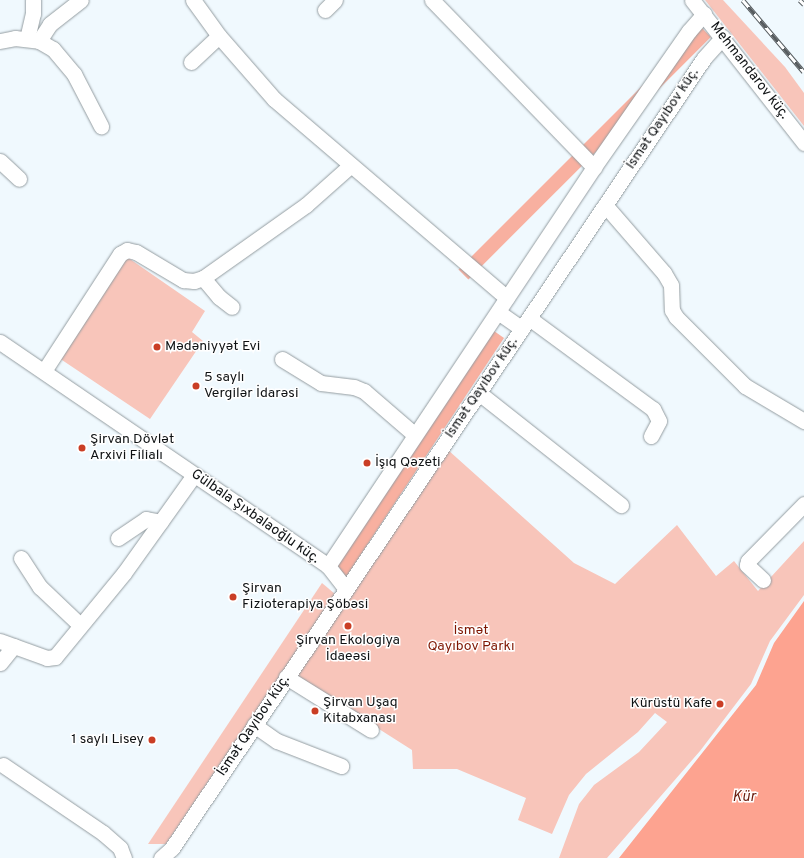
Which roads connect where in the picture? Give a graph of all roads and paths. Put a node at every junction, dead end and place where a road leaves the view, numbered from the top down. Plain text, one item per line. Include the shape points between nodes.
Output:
1 (33, 0) edge
2 (81, 0) edge
3 (193, 0) edge
4 (432, 0) edge
5 (692, 0) edge
6 (704, 14) junction
7 (219, 36) junction
8 (723, 37) junction
9 (33, 40) junction
10 (0, 41) edge
11 (191, 62) dead end
12 (101, 126) dead end
13 (804, 143) edge
14 (0, 161) edge
15 (351, 165) junction
16 (594, 167) junction
17 (19, 179) dead end
18 (605, 205) junction
19 (204, 278) junction
20 (506, 298) junction
21 (232, 307) dead end
22 (498, 312) junction
23 (525, 324) junction
24 (0, 342) edge
25 (282, 359) dead end
26 (44, 371) junction
27 (479, 393) junction
28 (804, 421) edge
29 (415, 435) junction
30 (651, 436) dead end
31 (194, 475) junction
32 (804, 504) edge
33 (621, 505) dead end
34 (161, 522) junction
35 (118, 538) dead end
36 (21, 558) dead end
37 (328, 566) junction
38 (763, 580) dead end
39 (346, 589) junction
40 (80, 625) junction
41 (7, 644) edge
42 (0, 663) edge
43 (286, 677) junction
44 (254, 725) junction
45 (371, 730) dead end
46 (3, 765) dead end
47 (341, 766) dead end
48 (124, 858) edge
49 (161, 858) edge

1 - 9 street
2 - 9 street
3 - 7 street
4 - 16 street
5 - 6 street, Mehmandarov küç.
6 - 8 street, Mehmandarov küç.
6 - 16 street, İsmət Qayıbov küç. via 689,31
7 - 11 street
7 - 15 street via 274,99
8 - 13 street, Mehmandarov küç.
8 - 18 street, İsmət Qayıbov küç. via 704,58
9 - 10 street
9 - 12 street via 53,49 74,74
14 - 17 street
15 - 19 street via 293,215
15 - 20 street
16 - 20 street, İsmət Qayıbov küç.
18 - 23 street, İsmət Qayıbov küç.
18 - 28 street via 664,273 671,285 672,310 676,317 745,386
19 - 21 street via 219,297
19 - 26 street via 194,281 183,280 136,252 127,250 120,254
20 - 22 street, İsmət Qayıbov küç.
22 - 23 street
22 - 29 street, İsmət Qayıbov küç.
23 - 27 street, İsmət Qayıbov küç.
23 - 30 street via 653,409 659,421
24 - 26 street, Gülbala Şıxbalaoğlu küç.
25 - 29 street via 321,383 354,387 364,392
26 - 31 street, Gülbala Şıxbalaoğlu küç.
27 - 33 street
27 - 39 street, İsmət Qayıbov küç.
29 - 37 street, İsmət Qayıbov küç.
31 - 34 street
31 - 37 street, Gülbala Şıxbalaoğlu küç.
32 - 38 street via 748,561 748,565
34 - 35 street via 146,518
34 - 40 street via 124,573
36 - 40 street via 40,587
37 - 39 street, Gülbala Şıxbalaoğlu küç.
39 - 43 street, İsmət Qayıbov küç.
40 - 41 street via 55,657 47,658
41 - 42 street
43 - 44 street, İsmət Qayıbov küç.
43 - 45 street
44 - 47 street via 277,741
44 - 49 street, İsmət Qayıbov küç. via 172,848
46 - 48 street via 102,833 120,848

